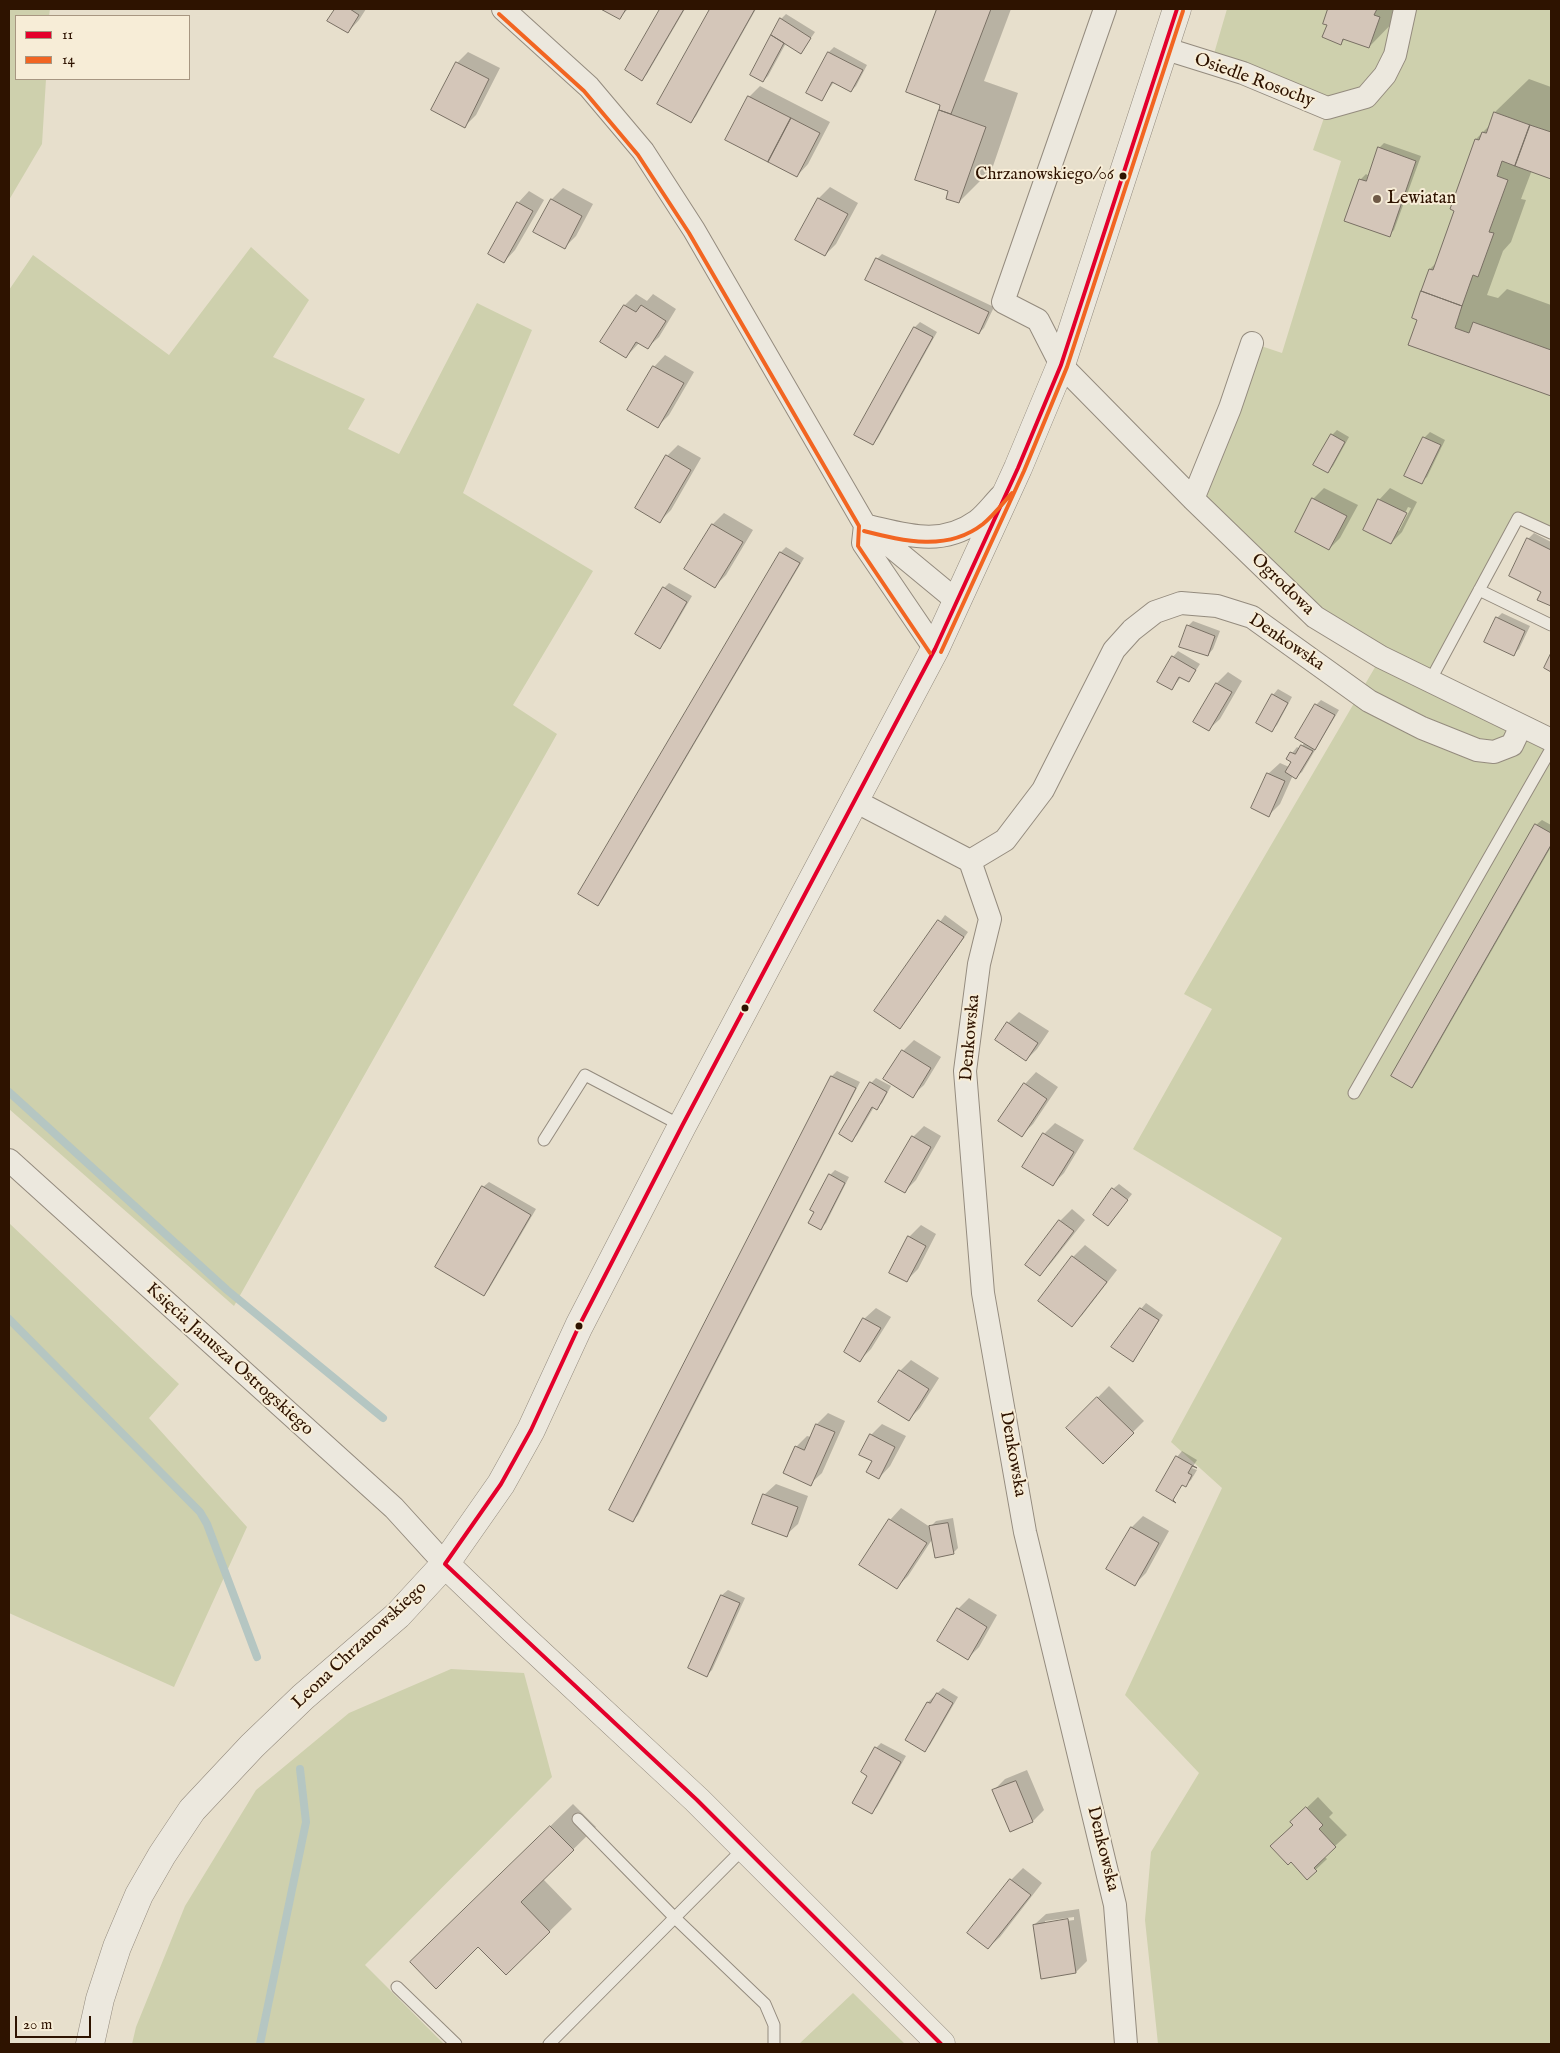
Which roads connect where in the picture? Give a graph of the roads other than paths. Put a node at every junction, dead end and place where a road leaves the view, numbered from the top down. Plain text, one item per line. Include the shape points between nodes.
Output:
1 (503, 9) edge
2 (1105, 9) edge
3 (1176, 9) edge
4 (1405, 9) edge
5 (1163, 48) junction
6 (1252, 343) dead end
7 (1061, 364) junction
8 (1008, 489) junction
9 (1193, 499) junction
10 (865, 525) junction
11 (1551, 533) edge
12 (1479, 590) junction
13 (957, 601) junction
14 (1551, 625) edge
15 (936, 649) junction
16 (1430, 682) junction
17 (1521, 726) junction
18 (1551, 740) edge
19 (1551, 749) edge
20 (855, 801) junction
21 (970, 861) junction
22 (1354, 1092) dead end
23 (682, 1126) junction
24 (544, 1140) dead end
25 (9, 1160) edge
26 (445, 1564) junction
27 (578, 1819) dead end
28 (744, 1848) junction
29 (674, 1917) junction
30 (397, 1987) dead end
31 (90, 2044) edge
32 (456, 2044) edge
33 (549, 2044) edge
34 (774, 2044) edge
35 (941, 2044) edge
36 (1126, 2044) edge

1 - 10 street via 589,87 643,150 694,230
2 - 7 street, Ogrodowa via 1003,302 1038,320
3 - 5 street, Leona Chrzanowskiego
4 - 5 street, Osiedle Rosochy via 1396,55 1386,74 1366,98 1328,108 1243,73
5 - 7 street, Leona Chrzanowskiego
6 - 9 street
7 - 8 street, Leona Chrzanowskiego
7 - 9 street, Ogrodowa
8 - 10 street via 978,520 940,537 926,538
8 - 13 street, Leona Chrzanowskiego
9 - 16 street, Ogrodowa via 1315,617
10 - 13 street
10 - 15 street via 863,543
11 - 12 lane via 1518,518
12 - 14 lane
12 - 16 lane
13 - 15 street, Leona Chrzanowskiego
15 - 20 street, Leona Chrzanowskiego
16 - 17 street, Ogrodowa
17 - 18 street, Ogrodowa
17 - 21 street, Denkowska via 1512,745 1494,752 1476,750 1369,701 1252,617 1216,606 1181,603 1155,612 1114,650 1043,790 1005,840
19 - 22 lane
20 - 21 street
20 - 23 street, Leona Chrzanowskiego
21 - 36 street, Denkowska via 990,919 979,964 965,1071 983,1293 1025,1532 1115,1905
23 - 24 lane via 584,1075
23 - 26 street, Leona Chrzanowskiego via 579,1326 522,1446 501,1484
25 - 26 street, Księcia Janusza Ostrogskiego via 394,1508
26 - 28 street
26 - 31 street, Leona Chrzanowskiego via 398,1615 252,1746 192,1810 139,1895 117,1947
27 - 29 lane
28 - 29 lane
28 - 35 street
29 - 33 lane
29 - 34 lane via 765,2004 774,2025
30 - 32 lane

